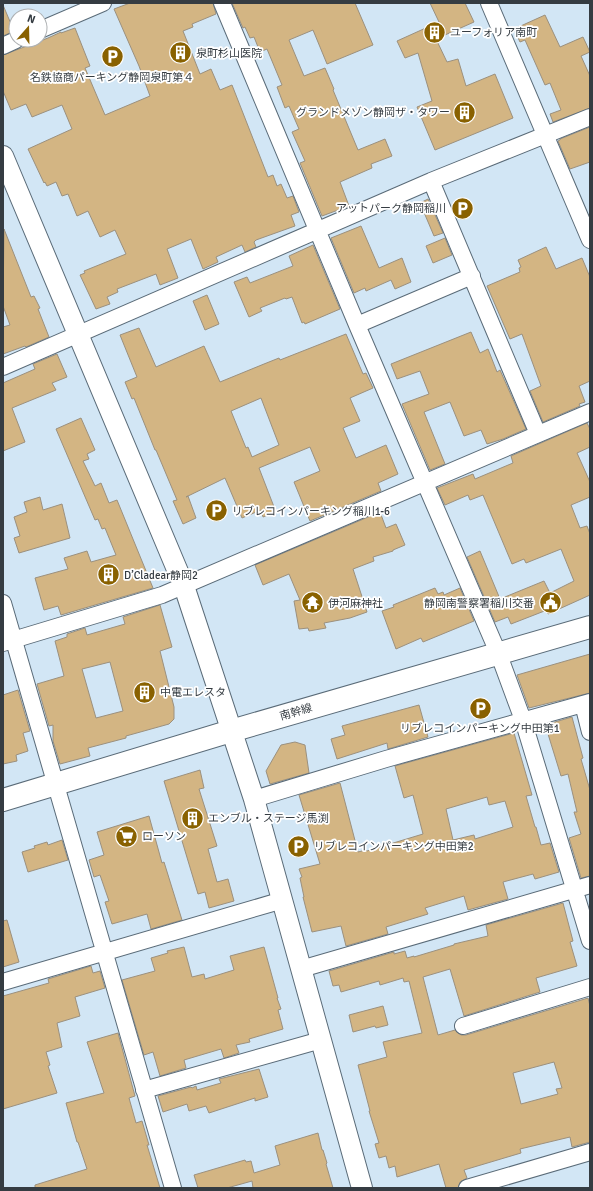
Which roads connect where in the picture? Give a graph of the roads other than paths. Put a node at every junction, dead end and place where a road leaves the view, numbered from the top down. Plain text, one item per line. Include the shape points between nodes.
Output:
1 (103, 3) edge
2 (222, 3) edge
3 (489, 3) edge
4 (48, 27) edge
5 (590, 117) edge
6 (546, 135) junction
7 (3, 156) edge
8 (431, 181) junction
9 (317, 230) junction
10 (590, 240) edge
11 (472, 276) junction
12 (357, 325) junction
13 (78, 335) junction
14 (3, 367) edge
15 (590, 412) edge
16 (538, 434) junction
17 (425, 483) junction
18 (184, 586) junction
19 (3, 603) edge
20 (590, 627) edge
21 (8, 642) edge
22 (498, 654) junction
23 (586, 703) edge
24 (523, 720) junction
25 (231, 731) junction
26 (590, 732) edge
27 (55, 785) junction
28 (254, 799) junction
29 (3, 800) edge
30 (590, 885) edge
31 (574, 890) junction
32 (282, 900) junction
33 (590, 941) edge
34 (104, 952) junction
35 (301, 969) junction
36 (3, 982) edge
37 (590, 987) edge
38 (463, 1026) dead end
39 (321, 1040) junction
40 (144, 1090) junction
41 (590, 1152) edge
42 (507, 1182) edge
43 (173, 1188) edge
44 (362, 1188) edge
45 (467, 1188) edge

1 - 4 street
2 - 9 street
3 - 6 street
5 - 6 street
6 - 8 street
6 - 10 street
7 - 13 street
8 - 9 street
8 - 11 street
9 - 12 street
9 - 13 street
11 - 12 street
11 - 16 street
12 - 17 street
13 - 14 street
13 - 18 street
15 - 16 street
16 - 17 street
17 - 18 street
17 - 22 street
18 - 21 street
18 - 25 street
19 - 21 street
20 - 22 main road, 南幹線
21 - 27 street
22 - 24 street
22 - 25 main road, 南幹線
23 - 24 street
23 - 26 street
24 - 28 street
24 - 31 street
25 - 27 main road, 南幹線
25 - 28 street
27 - 29 main road, 南幹線
27 - 34 street
28 - 32 street
30 - 31 street
31 - 33 street
31 - 35 street
32 - 34 street
32 - 35 street
34 - 36 street
34 - 40 street
35 - 39 street
37 - 38 street
39 - 40 street
39 - 44 street
40 - 43 street
41 - 42 street
42 - 45 street

